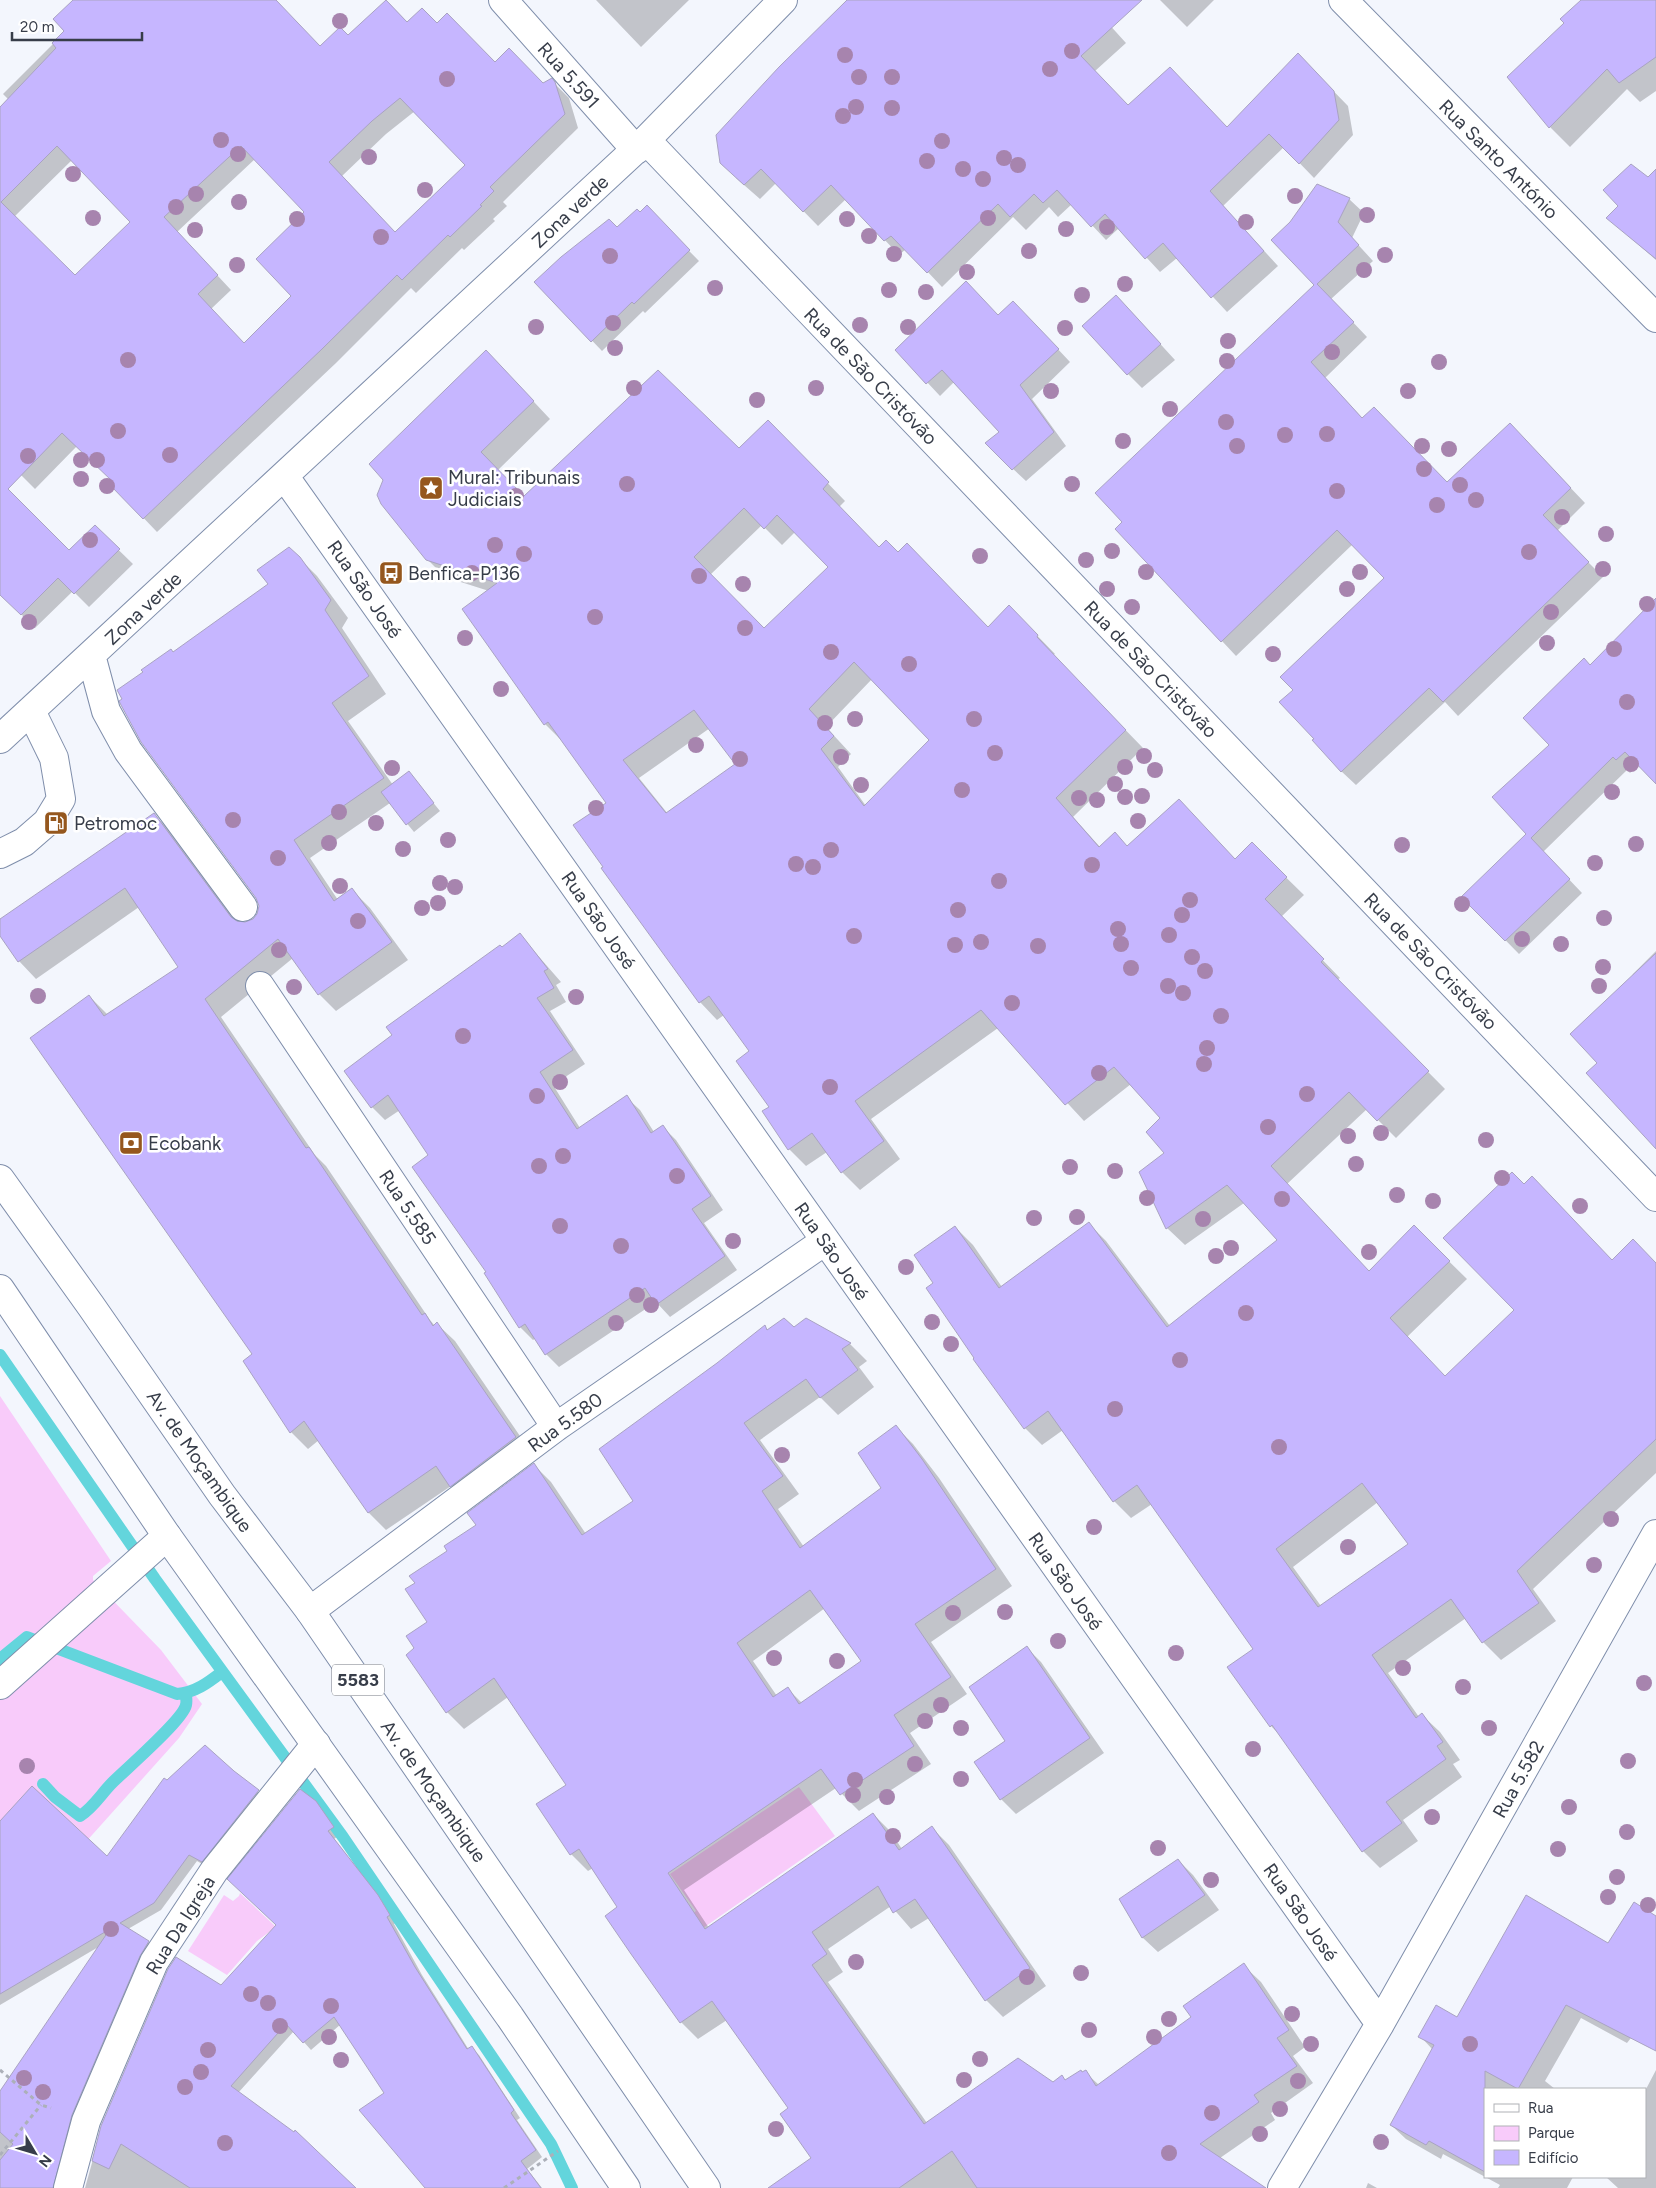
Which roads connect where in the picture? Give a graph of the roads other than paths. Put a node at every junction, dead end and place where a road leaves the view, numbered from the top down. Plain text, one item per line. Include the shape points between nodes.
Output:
1 (503, 0) edge
2 (783, 0) edge
3 (1343, 0) edge
4 (641, 145) junction
5 (1656, 318) edge
6 (285, 476) junction
7 (91, 655) junction
8 (31, 711) junction
9 (0, 739) edge
10 (0, 854) edge
11 (243, 908) dead end
12 (260, 986) dead end
13 (0, 1179) edge
14 (1656, 1197) edge
15 (825, 1240) junction
16 (0, 1289) edge
17 (556, 1427) junction
18 (1656, 1534) edge
19 (167, 1536) junction
20 (310, 1611) junction
21 (0, 1685) edge
22 (316, 1744) junction
23 (1380, 2024) junction
24 (68, 2188) edge
25 (626, 2188) edge
26 (706, 2188) edge
27 (1282, 2188) edge

1 - 4 main road, Rua 5.591
2 - 4 main road, Zona verde
3 - 5 main road, Rua Santo António
4 - 6 main road, Zona verde
4 - 14 main road, Rua de São Cristóvão
6 - 7 main road, Zona verde
6 - 15 main road, Rua São José
7 - 8 main road, Zona verde
7 - 11 main road via 106,711 128,751
8 - 9 main road, Zona verde
8 - 10 main road via 54,758 61,799 47,822 24,842
12 - 17 main road, Rua 5.585
13 - 20 main road, Av. de Moçambique / 5583 via 222,1495
15 - 17 main road, Rua 5.580
15 - 23 main road, Rua São José
16 - 19 main road
17 - 20 main road, Rua 5.580
18 - 23 main road, Rua 5.582
19 - 21 main road
19 - 22 main road
20 - 26 main road, Av. de Moçambique / 5583
22 - 24 main road, Rua Da Igreja via 214,1871 154,1962 86,2121
22 - 25 main road via 510,2017
23 - 27 main road, Rua 5.582

